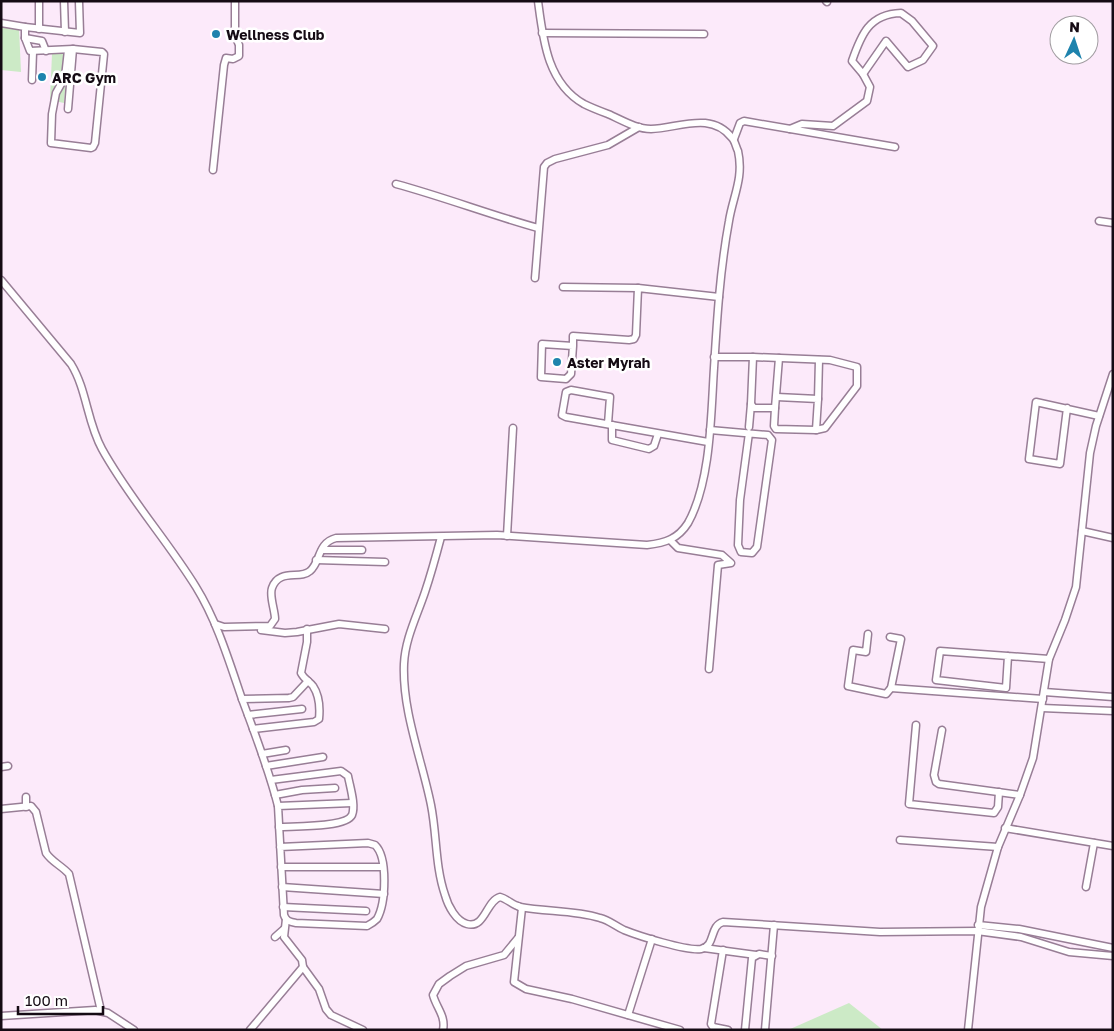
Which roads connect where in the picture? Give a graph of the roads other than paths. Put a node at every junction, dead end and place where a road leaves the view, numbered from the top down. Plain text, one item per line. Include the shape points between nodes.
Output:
1 (39, 1) edge
2 (64, 1) edge
3 (235, 1) edge
4 (538, 1) edge
5 (79, 2) edge
6 (1, 23) edge
7 (26, 27) junction
8 (39, 29) junction
9 (65, 32) junction
10 (542, 33) junction
11 (704, 34) dead end
12 (25, 38) junction
13 (70, 50) junction
14 (46, 51) junction
15 (33, 52) junction
16 (863, 74) junction
17 (32, 80) dead end
18 (68, 109) dead end
19 (639, 127) junction
20 (788, 129) junction
21 (734, 139) junction
22 (895, 147) dead end
23 (213, 170) dead end
24 (396, 184) dead end
25 (1099, 221) dead end
26 (1113, 223) edge
27 (538, 228) junction
28 (535, 278) dead end
29 (1, 280) edge
30 (563, 287) dead end
31 (638, 288) junction
32 (718, 297) junction
33 (573, 346) junction
34 (714, 357) junction
35 (753, 357) junction
36 (780, 358) junction
37 (819, 360) junction
38 (1113, 374) edge
39 (777, 397) junction
40 (818, 399) junction
41 (751, 404) junction
42 (775, 408) junction
43 (1067, 408) junction
44 (1099, 416) junction
45 (610, 425) junction
46 (513, 428) dead end
47 (710, 430) junction
48 (749, 430) junction
49 (816, 430) junction
50 (658, 434) junction
51 (708, 442) junction
52 (1082, 531) junction
53 (507, 536) junction
54 (441, 538) junction
55 (1113, 538) edge
56 (670, 540) junction
57 (322, 550) junction
58 (362, 550) dead end
59 (316, 560) junction
60 (385, 562) dead end
61 (274, 622) junction
62 (216, 627) junction
63 (307, 629) junction
64 (385, 629) dead end
65 (275, 632) junction
66 (868, 634) dead end
67 (890, 637) dead end
68 (1008, 656) junction
69 (1049, 659) junction
70 (708, 668) dead end
71 (308, 681) junction
72 (892, 688) junction
73 (1044, 696) junction
74 (1113, 697) edge
75 (242, 699) junction
76 (1042, 708) junction
77 (302, 709) dead end
78 (1113, 711) edge
79 (248, 715) junction
80 (916, 725) dead end
81 (253, 730) junction
82 (942, 730) dead end
83 (286, 750) dead end
84 (262, 754) junction
85 (323, 757) dead end
86 (266, 766) junction
87 (270, 780) junction
88 (335, 788) dead end
89 (999, 792) junction
90 (275, 795) junction
91 (1020, 795) junction
92 (26, 797) dead end
93 (352, 802) junction
94 (26, 806) junction
95 (278, 806) junction
96 (1, 809) edge
97 (279, 827) junction
98 (1005, 828) junction
99 (900, 840) dead end
100 (1094, 842) junction
101 (280, 846) junction
102 (1113, 846) edge
103 (998, 847) junction
104 (281, 867) junction
105 (382, 867) junction
106 (282, 887) junction
107 (1086, 887) dead end
108 (384, 894) junction
109 (284, 906) junction
110 (518, 906) junction
111 (366, 911) dead end
112 (286, 919) junction
113 (774, 925) junction
114 (978, 928) junction
115 (284, 929) junction
116 (275, 937) dead end
117 (519, 937) junction
118 (652, 939) junction
119 (704, 948) junction
120 (1113, 948) edge
121 (723, 950) junction
122 (756, 954) junction
123 (772, 956) junction
124 (1113, 956) edge
125 (304, 968) junction
126 (101, 1011) junction
127 (628, 1015) junction
128 (1, 1016) edge
129 (134, 1030) edge
130 (250, 1030) edge
131 (363, 1030) edge
132 (443, 1030) edge
133 (680, 1030) edge
134 (728, 1030) edge
135 (745, 1030) edge
136 (765, 1030) edge
137 (968, 1030) edge

1 - 8 street
2 - 9 street
3 - 23 street via 235,36 239,56 226,58 224,65
4 - 10 street
5 - 9 street via 80,32
6 - 7 street
7 - 8 street
7 - 12 street
8 - 9 street
10 - 11 street
10 - 19 street via 549,62 572,94 583,103
12 - 14 street via 42,42
12 - 15 street
13 - 13 street via 104,54 95,143 91,148 51,143 53,107 65,77
13 - 14 street
13 - 18 street
14 - 15 street
15 - 17 street
16 - 16 street via 852,61 859,40 880,16 901,14 908,17 933,46 923,60 908,67 886,41
16 - 20 street via 870,87 867,101 833,126 802,124
19 - 21 street via 651,129 711,123
19 - 27 street via 608,144 547,163 542,172
20 - 21 street via 741,122
20 - 22 street
21 - 32 street via 740,178 726,234
24 - 27 street
25 - 26 street
27 - 28 street
29 - 62 street via 72,364 101,446 127,490 195,585
30 - 31 street
31 - 32 street
31 - 33 street via 634,339 573,336
32 - 34 street
33 - 33 street via 542,344 540,378 569,378
34 - 35 street
34 - 47 street
35 - 36 street
35 - 41 street
36 - 37 street
36 - 39 street
37 - 40 street
37 - 49 street via 857,367 857,386 825,428
38 - 44 street
39 - 40 street
39 - 42 street
40 - 49 street
41 - 42 street via 754,408
41 - 48 street
42 - 49 street via 776,429
43 - 43 street via 1036,402 1029,459 1060,464
43 - 44 street
44 - 52 street via 1090,453
45 - 45 street via 562,415 566,392 571,390 610,397
45 - 50 street
45 - 50 street via 612,440 649,449 654,446
46 - 53 street
47 - 48 street
47 - 51 street
48 - 48 street via 738,545 741,552 752,553 757,547 772,443 768,435
50 - 51 street
51 - 56 street via 698,499 688,523 678,536
52 - 55 street
52 - 69 street via 1076,587
53 - 54 street
53 - 56 street via 647,545
54 - 57 street via 336,538 327,542
54 - 110 street via 408,640 404,666 412,726 432,812 441,880 449,906 467,924 477,924 497,898
56 - 70 street via 678,548 722,555 731,563 718,565
57 - 58 street
57 - 59 street
59 - 60 street
59 - 61 street via 306,574 290,574 274,585
61 - 62 street via 266,628
61 - 65 street
62 - 65 street
62 - 75 street
63 - 64 street via 339,624
63 - 65 street
63 - 71 street via 302,673
66 - 72 street via 866,652 853,650 848,686 886,694
67 - 72 street via 901,639
68 - 68 street via 940,651 936,680 1006,688
68 - 69 street
69 - 73 street
71 - 75 street via 293,697
71 - 81 street via 317,695 317,721
72 - 73 street
73 - 74 street
73 - 76 street
75 - 79 street
76 - 78 street
76 - 91 street via 1033,758
77 - 79 street
79 - 81 street
80 - 89 street via 908,804 994,813 998,807
81 - 84 street
82 - 89 street via 934,775 936,782
83 - 84 street
84 - 86 street
85 - 86 street
86 - 87 street
87 - 90 street
87 - 93 street via 344,772 348,776
88 - 90 street
89 - 91 street
90 - 95 street
91 - 98 street
92 - 94 street
93 - 95 street
93 - 97 street via 353,813 344,822
94 - 96 street
94 - 126 street via 31,806 36,812 46,853 69,874
95 - 97 street
97 - 101 street
98 - 100 street
98 - 103 street
99 - 103 street
100 - 102 street
100 - 107 street
101 - 104 street
101 - 105 street via 372,844 381,853
103 - 114 street
104 - 105 street
104 - 106 street
105 - 108 street
106 - 108 street
106 - 109 street
108 - 112 street via 377,918 367,926 296,923
109 - 111 street
109 - 112 street
110 - 117 street via 522,908
110 - 118 street via 581,913
112 - 115 street
113 - 114 street via 880,932
113 - 119 street via 721,922 714,928 710,943
113 - 123 street
114 - 120 street via 1020,929
114 - 124 street via 1069,952
114 - 137 street
115 - 116 street
115 - 125 street via 285,939 302,960
117 - 127 street via 514,982 526,989
117 - 132 street via 504,955 466,966 439,984 433,995 442,1014
118 - 119 street via 692,949
118 - 127 street
119 - 121 street
121 - 122 street
121 - 134 street via 711,1024
122 - 123 street
122 - 135 street via 752,958
123 - 136 street
125 - 130 street
125 - 131 street via 319,989 331,1015
126 - 128 street
126 - 129 street
127 - 133 street

